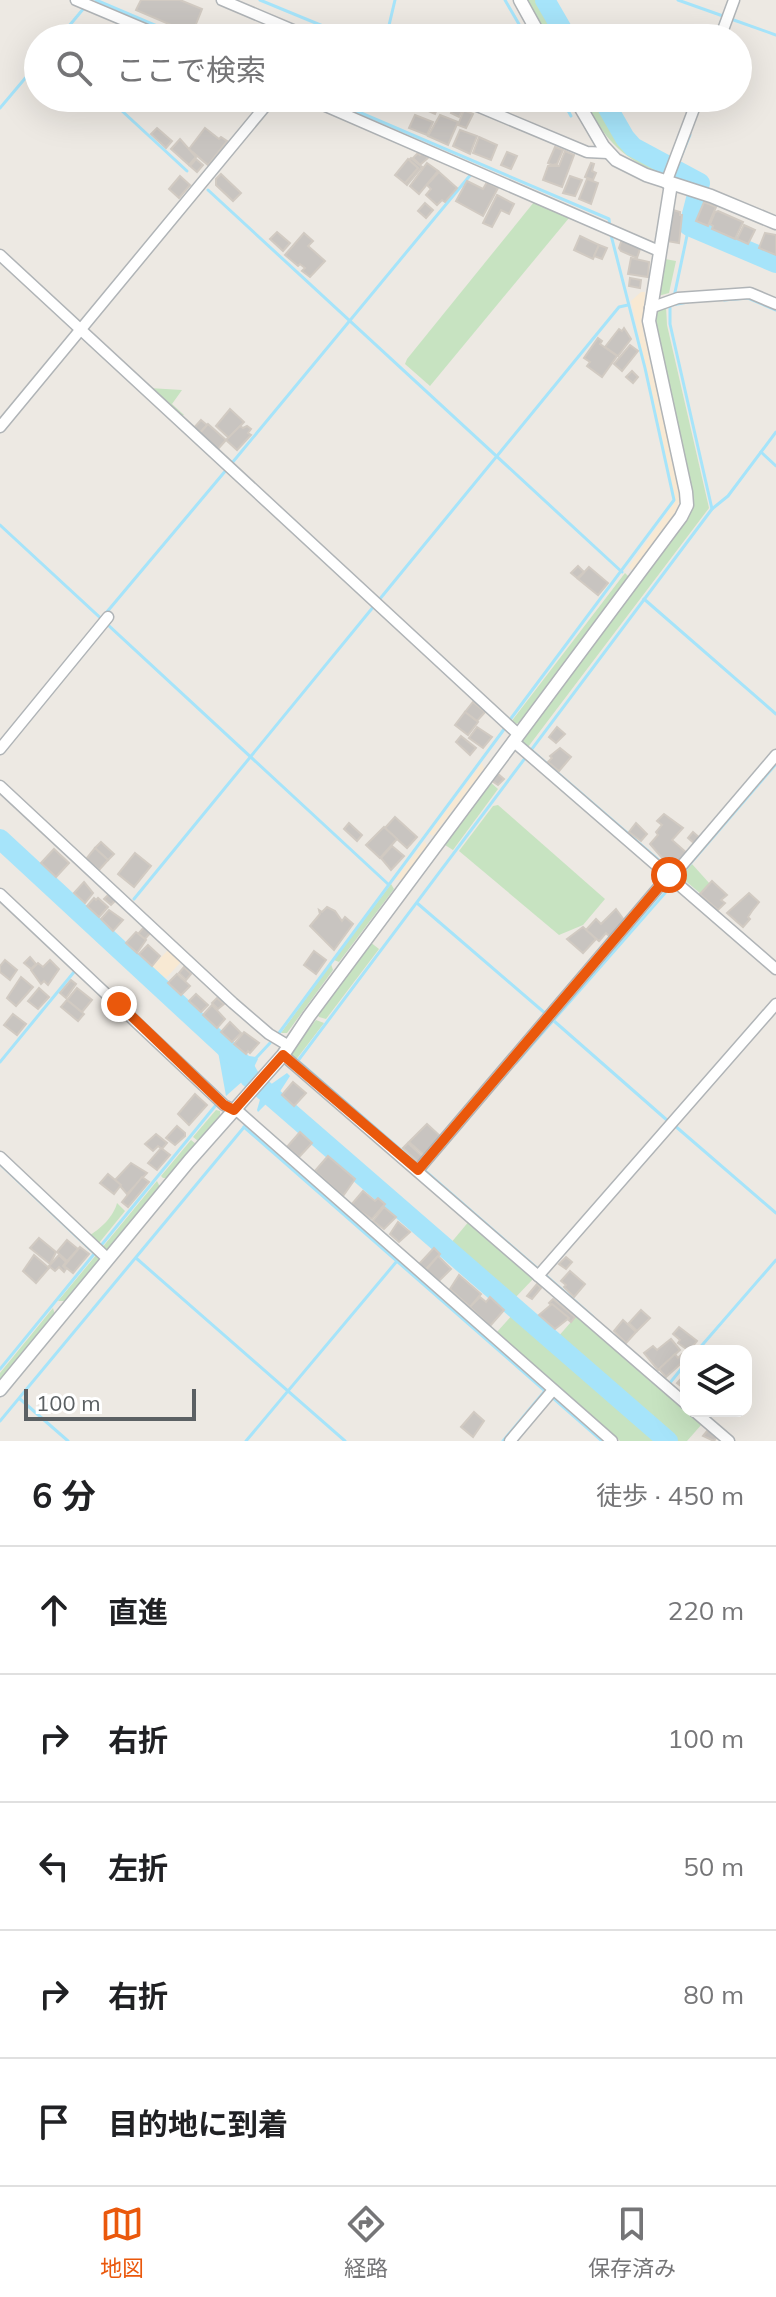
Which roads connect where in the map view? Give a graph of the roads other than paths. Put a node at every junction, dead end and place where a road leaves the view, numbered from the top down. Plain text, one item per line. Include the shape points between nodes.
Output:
1 (76, 0) edge
2 (222, 0) edge
3 (520, 0) edge
4 (734, 0) edge
5 (133, 24) edge
6 (279, 24) edge
7 (533, 24) edge
8 (725, 24) edge
9 (260, 112) edge
10 (340, 112) edge
11 (491, 112) edge
12 (583, 112) edge
13 (693, 112) edge
14 (608, 153) junction
15 (669, 177) junction
16 (776, 223) edge
17 (659, 251) junction
18 (0, 255) edge
19 (776, 304) edge
20 (650, 308) junction
21 (81, 330) junction
22 (0, 427) edge
23 (106, 619) dead end
24 (511, 731) junction
25 (0, 749) edge
26 (776, 755) edge
27 (0, 786) edge
28 (673, 877) junction
29 (0, 894) edge
30 (776, 969) edge
31 (776, 1004) edge
32 (286, 1050) junction
33 (234, 1110) junction
34 (0, 1157) edge
35 (418, 1170) junction
36 (101, 1253) junction
37 (541, 1273) junction
38 (0, 1390) edge
39 (551, 1393) junction
40 (680, 1399) edge
41 (701, 1417) edge
42 (510, 1441) edge
43 (612, 1441) edge
44 (729, 1441) edge

1 - 5 street
2 - 6 street
3 - 7 street
4 - 8 street
9 - 21 street
10 - 17 street
11 - 14 street via 587,152
12 - 14 street
13 - 15 street
14 - 15 street via 626,166
15 - 16 street
15 - 17 street
17 - 20 street
18 - 21 street
19 - 20 street via 750,293 674,299
20 - 24 street via 650,334 687,505
21 - 22 street
21 - 24 street
23 - 25 street
24 - 28 street via 528,754
24 - 32 street
26 - 28 street
27 - 32 street
28 - 30 street
28 - 35 street
29 - 33 street
31 - 37 street
32 - 33 street
32 - 35 street
33 - 36 street
33 - 39 street
34 - 36 street
35 - 37 street
36 - 38 street
37 - 40 street
39 - 42 street
39 - 43 street
41 - 44 street

